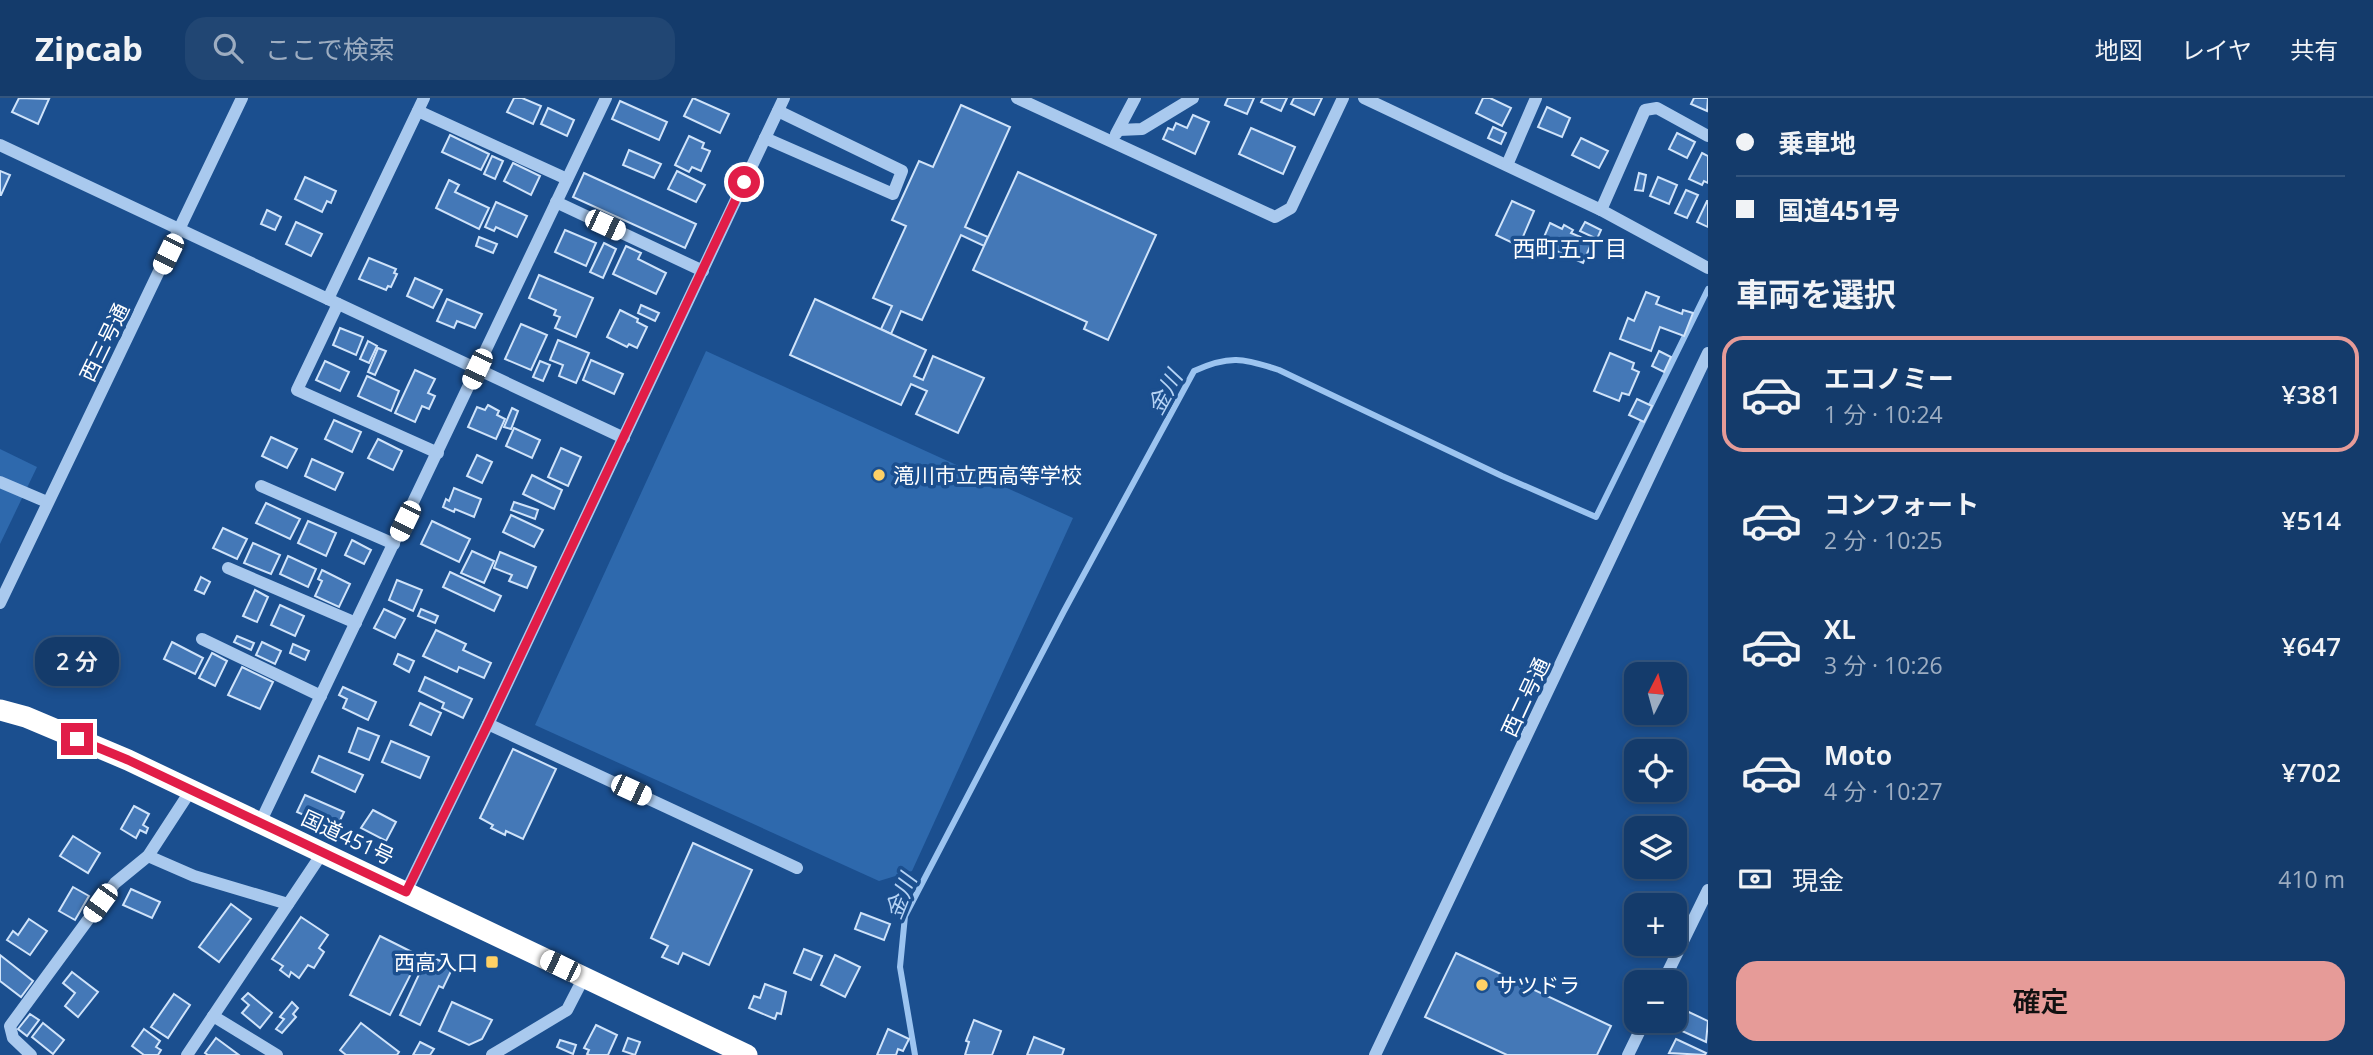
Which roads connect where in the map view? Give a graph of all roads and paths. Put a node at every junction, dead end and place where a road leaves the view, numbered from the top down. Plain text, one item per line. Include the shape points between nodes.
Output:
1 (242, 98) edge
2 (424, 98) edge
3 (606, 98) edge
4 (784, 98) edge
5 (1017, 98) edge
6 (1135, 98) edge
7 (1193, 98) edge
8 (1343, 98) edge
9 (1364, 98) edge
10 (1536, 98) edge
11 (418, 111) junction
12 (778, 111) junction
13 (1119, 130) junction
14 (1708, 136) edge
15 (765, 138) junction
16 (1111, 143) junction
17 (0, 145) edge
18 (1507, 165) junction
19 (567, 179) junction
20 (556, 202) junction
21 (1601, 210) junction
22 (180, 229) junction
23 (1708, 268) edge
24 (702, 271) junction
25 (333, 301) junction
26 (1708, 353) edge
27 (477, 369) junction
28 (1704, 370) edge
29 (624, 438) junction
30 (438, 453) junction
31 (0, 482) edge
32 (261, 486) dead end
33 (47, 502) junction
34 (394, 544) junction
35 (228, 568) dead end
36 (0, 603) edge
37 (356, 623) junction
38 (202, 639) dead end
39 (321, 696) junction
40 (0, 710) edge
41 (488, 724) junction
42 (191, 790) junction
43 (260, 824) junction
44 (323, 852) junction
45 (148, 856) junction
46 (796, 868) dead end
47 (1708, 890) edge
48 (406, 892) junction
49 (288, 904) junction
50 (1669, 970) edge
51 (584, 977) junction
52 (213, 1016) junction
53 (1638, 1033) edge
54 (31, 1055) edge
55 (187, 1055) edge
56 (277, 1055) edge
57 (492, 1055) edge
58 (747, 1055) edge
59 (1375, 1055) edge
60 (1628, 1055) edge

1 - 22 street, 西三号通
2 - 11 street
3 - 19 street
4 - 12 street
5 - 16 street
6 - 13 street
7 - 13 street via 1142,129
8 - 16 street via 1291,208 1275,218
9 - 18 street
10 - 18 street
11 - 19 street
11 - 25 street
12 - 15 street
12 - 15 street via 902,171 893,194
13 - 16 street
14 - 21 street via 1657,108 1645,110
15 - 24 street
17 - 22 street
18 - 21 street
19 - 20 street
20 - 24 street
20 - 27 street
21 - 23 street
22 - 25 street
22 - 33 street, 西三号通
24 - 29 street
25 - 27 street
25 - 30 street via 297,390
26 - 28 street, 西二号通
27 - 29 street
27 - 30 street
28 - 59 street, 西二号通
29 - 41 street
30 - 34 street
31 - 33 street
32 - 34 street
33 - 36 street, 西三号通
34 - 37 street
35 - 37 street
37 - 39 street
38 - 39 street
39 - 43 street
40 - 42 highway, 国道451号
41 - 46 street
41 - 48 street
42 - 43 highway, 国道451号
42 - 45 street
43 - 44 highway, 国道451号
44 - 48 highway, 国道451号
44 - 49 street
45 - 49 street via 194,876
45 - 54 street via 115,883 10,1026 13,1038
47 - 50 street
48 - 51 highway, 国道451号
49 - 52 street
51 - 57 street via 567,1010
51 - 58 highway, 国道451号
52 - 55 street
52 - 56 street
53 - 60 street

